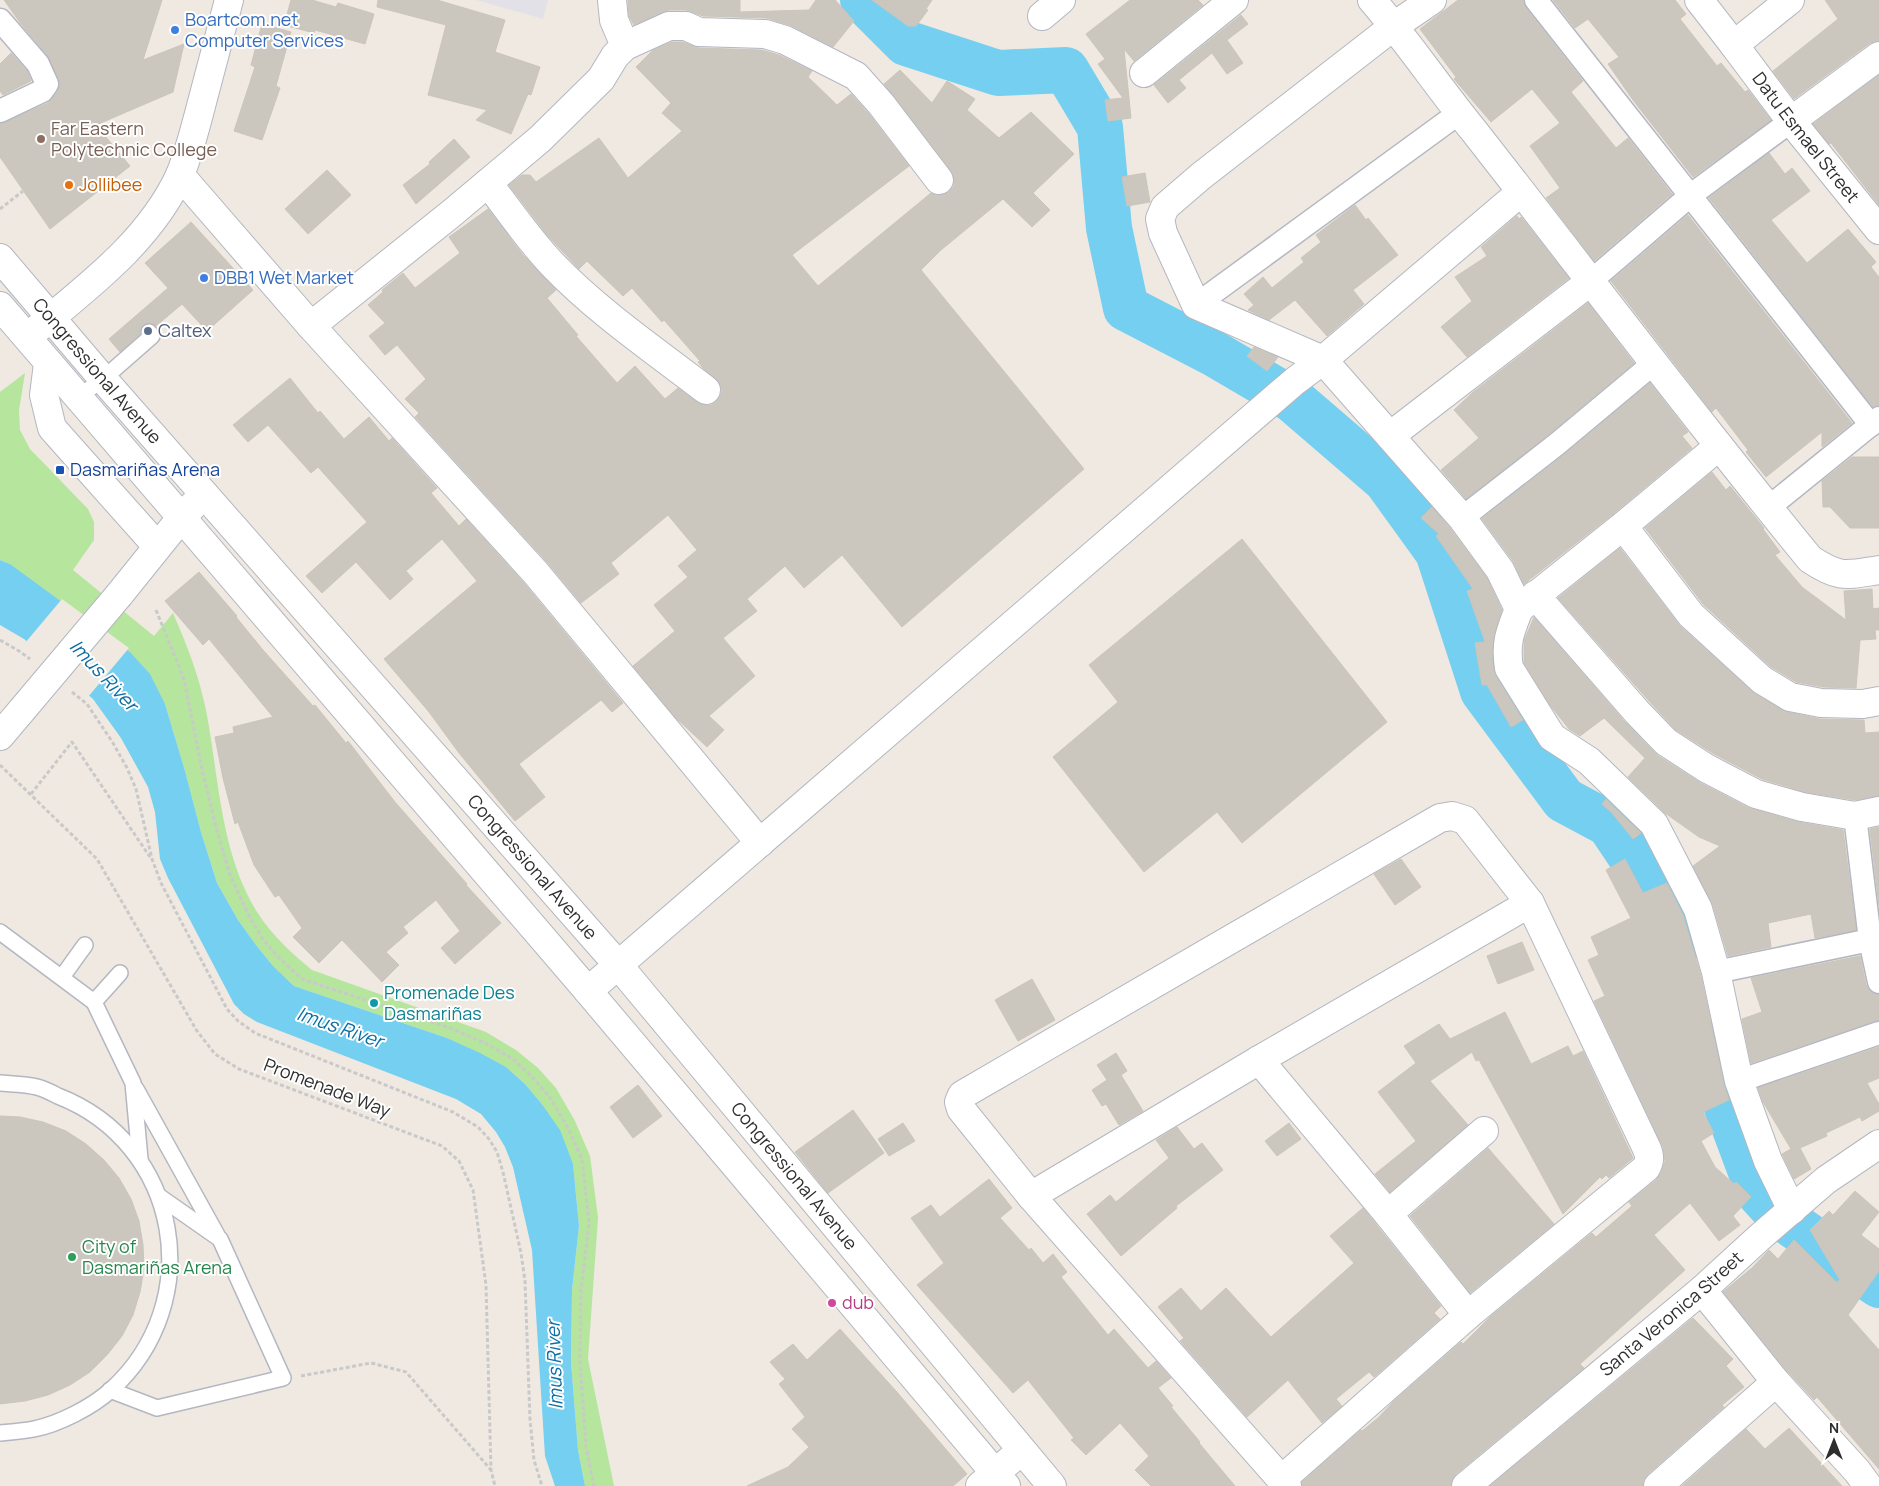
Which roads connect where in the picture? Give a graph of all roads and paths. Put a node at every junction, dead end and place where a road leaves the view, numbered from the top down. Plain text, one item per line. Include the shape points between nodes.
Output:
1 (229, 0) edge
2 (612, 0) edge
3 (1234, 0) edge
4 (1372, 0) edge
5 (1432, 0) edge
6 (1536, 0) edge
7 (1699, 0) edge
8 (1790, 0) edge
9 (0, 20) edge
10 (1394, 26) junction
11 (1734, 45) junction
12 (625, 46) junction
13 (1879, 56) edge
14 (1144, 73) dead end
15 (0, 111) edge
16 (1459, 113) junction
17 (1791, 121) junction
18 (180, 174) junction
19 (939, 180) dead end
20 (488, 183) junction
21 (23, 191) dead end
22 (1521, 192) junction
23 (1691, 195) junction
24 (0, 209) edge
25 (1879, 230) edge
26 (0, 258) edge
27 (1591, 281) junction
28 (24, 287) junction
29 (1196, 305) junction
30 (0, 306) edge
31 (51, 318) junction
32 (312, 326) junction
33 (149, 332) dead end
34 (26, 338) junction
35 (1323, 360) junction
36 (1654, 363) junction
37 (48, 364) junction
38 (103, 378) junction
39 (706, 390) dead end
40 (77, 398) junction
41 (1875, 421) edge
42 (1390, 436) junction
43 (1719, 446) junction
44 (204, 494) junction
45 (1768, 508) junction
46 (181, 518) junction
47 (1462, 518) junction
48 (1623, 526) junction
49 (158, 546) junction
50 (1879, 570) edge
51 (1527, 602) junction
52 (156, 610) dead end
53 (0, 640) edge
54 (34, 662) dead end
55 (65, 686) dead end
56 (1879, 701) edge
57 (0, 736) edge
58 (0, 765) edge
59 (31, 794) junction
60 (1867, 813) edge
61 (760, 843) junction
62 (152, 859) junction
63 (1530, 903) junction
64 (0, 932) edge
65 (1870, 940) junction
66 (85, 944) dead end
67 (619, 966) junction
68 (1716, 972) junction
69 (120, 973) dead end
70 (62, 977) junction
71 (1879, 982) edge
72 (588, 991) junction
73 (94, 1002) junction
74 (1879, 1033) edge
75 (1259, 1060) junction
76 (1739, 1080) junction
77 (0, 1083) edge
78 (133, 1083) junction
79 (1484, 1131) dead end
80 (1879, 1144) edge
81 (140, 1159) junction
82 (1031, 1196) junction
83 (160, 1197) junction
84 (1789, 1212) junction
85 (1388, 1214) junction
86 (220, 1239) junction
87 (1702, 1290) junction
88 (1468, 1315) junction
89 (283, 1378) junction
90 (1776, 1382) junction
91 (110, 1390) junction
92 (0, 1433) edge
93 (1021, 1451) junction
94 (491, 1470) junction
95 (1855, 1481) edge
96 (994, 1482) edge
97 (1284, 1483) edge
98 (495, 1486) edge
99 (542, 1486) edge
100 (594, 1486) edge
101 (1052, 1486) edge
102 (1466, 1486) edge
103 (1658, 1486) edge

1 - 18 street
2 - 12 street via 614,20
3 - 14 street
4 - 10 street
5 - 10 street
6 - 23 street
7 - 11 street, Datu Esmael Street
8 - 11 street
9 - 15 street via 38,64 47,84 42,92
10 - 16 street
10 - 29 street via 1165,207 1160,219 1162,233
11 - 17 street, Datu Esmael Street
12 - 19 street via 670,26 686,26 699,32 765,34 785,40 856,76
12 - 20 street via 601,78 540,139
13 - 17 street
16 - 22 street
16 - 29 street
17 - 23 street
17 - 25 street, Datu Esmael Street
18 - 31 street via 166,201 125,252
18 - 32 street
20 - 32 street
20 - 39 street via 564,276
21 - 24 path
22 - 27 street
22 - 35 street
23 - 27 street
23 - 41 street
26 - 28 street, Congressional Avenue
27 - 36 street
27 - 42 street
28 - 30 lane
28 - 31 street, Congressional Avenue
29 - 35 street
30 - 34 street, Congressional Avenue
31 - 34 street
31 - 38 street, Congressional Avenue
32 - 61 street via 535,572
33 - 38 lane via 152,336
34 - 37 street, Congressional Avenue
35 - 42 street
35 - 61 street
36 - 43 street
36 - 47 street via 1558,444
37 - 40 street, Congressional Avenue
37 - 49 street via 44,395 52,428
38 - 40 lane
38 - 44 street, Congressional Avenue
40 - 46 street, Congressional Avenue
41 - 45 street
42 - 47 street
43 - 45 street
43 - 48 street
44 - 46 street
44 - 67 street, Congressional Avenue
45 - 50 street via 1810,559 1828,571 1847,575
46 - 49 street
46 - 72 street, Congressional Avenue
47 - 51 street
48 - 51 street
48 - 56 street via 1691,615 1762,680 1790,698 1821,703
49 - 57 street, bridge
51 - 60 street via 1666,742 1706,768 1756,794 1802,807
51 - 68 street via 1508,635 1509,668 1552,737 1589,761 1654,824 1698,909
52 - 100 path via 184,678 201,765 230,875 262,938 302,978 450,1028 512,1059 549,1096 567,1126 582,1159 589,1223 581,1290 580,1361 586,1447
53 - 54 path
55 - 62 path via 87,704 127,768 136,789
58 - 59 path, Promenade Way
59 - 62 path via 72,742
59 - 94 path, Promenade Way via 98,859 197,1031 215,1054 239,1069 442,1146 459,1162 474,1190 486,1285
60 - 65 street
61 - 67 street
62 - 99 path via 227,1009 238,1021 255,1033 453,1112 478,1127 497,1152 525,1281 530,1420 534,1460
63 - 75 street
63 - 82 street via 1465,820 1452,816 1440,818 962,1095 961,1109
63 - 88 street via 1647,1149 1650,1162
64 - 70 lane
65 - 68 street
65 - 71 street
66 - 70 lane
67 - 72 street
67 - 93 street, Congressional Avenue
68 - 76 street
69 - 73 lane
70 - 73 lane
72 - 96 street, Congressional Avenue
73 - 78 lane
74 - 76 street
75 - 82 street
75 - 85 street
76 - 84 street
77 - 81 lane via 38,1087 77,1103 112,1127
78 - 81 lane
78 - 86 lane
79 - 85 street
80 - 84 street, Santa Veronica Street via 1826,1180
81 - 83 lane
82 - 97 street
83 - 86 lane
83 - 91 lane via 169,1238 169,1280 159,1322 139,1359
84 - 87 street, Santa Veronica Street
85 - 88 street
86 - 89 lane
87 - 90 street
87 - 102 street, Santa Veronica Street
88 - 97 street
89 - 91 lane via 157,1408
89 - 94 path via 371,1363 406,1372
90 - 95 street
90 - 103 street
91 - 92 lane via 75,1414 35,1429
93 - 96 street
93 - 101 street, Congressional Avenue
94 - 98 path, Promenade Way

